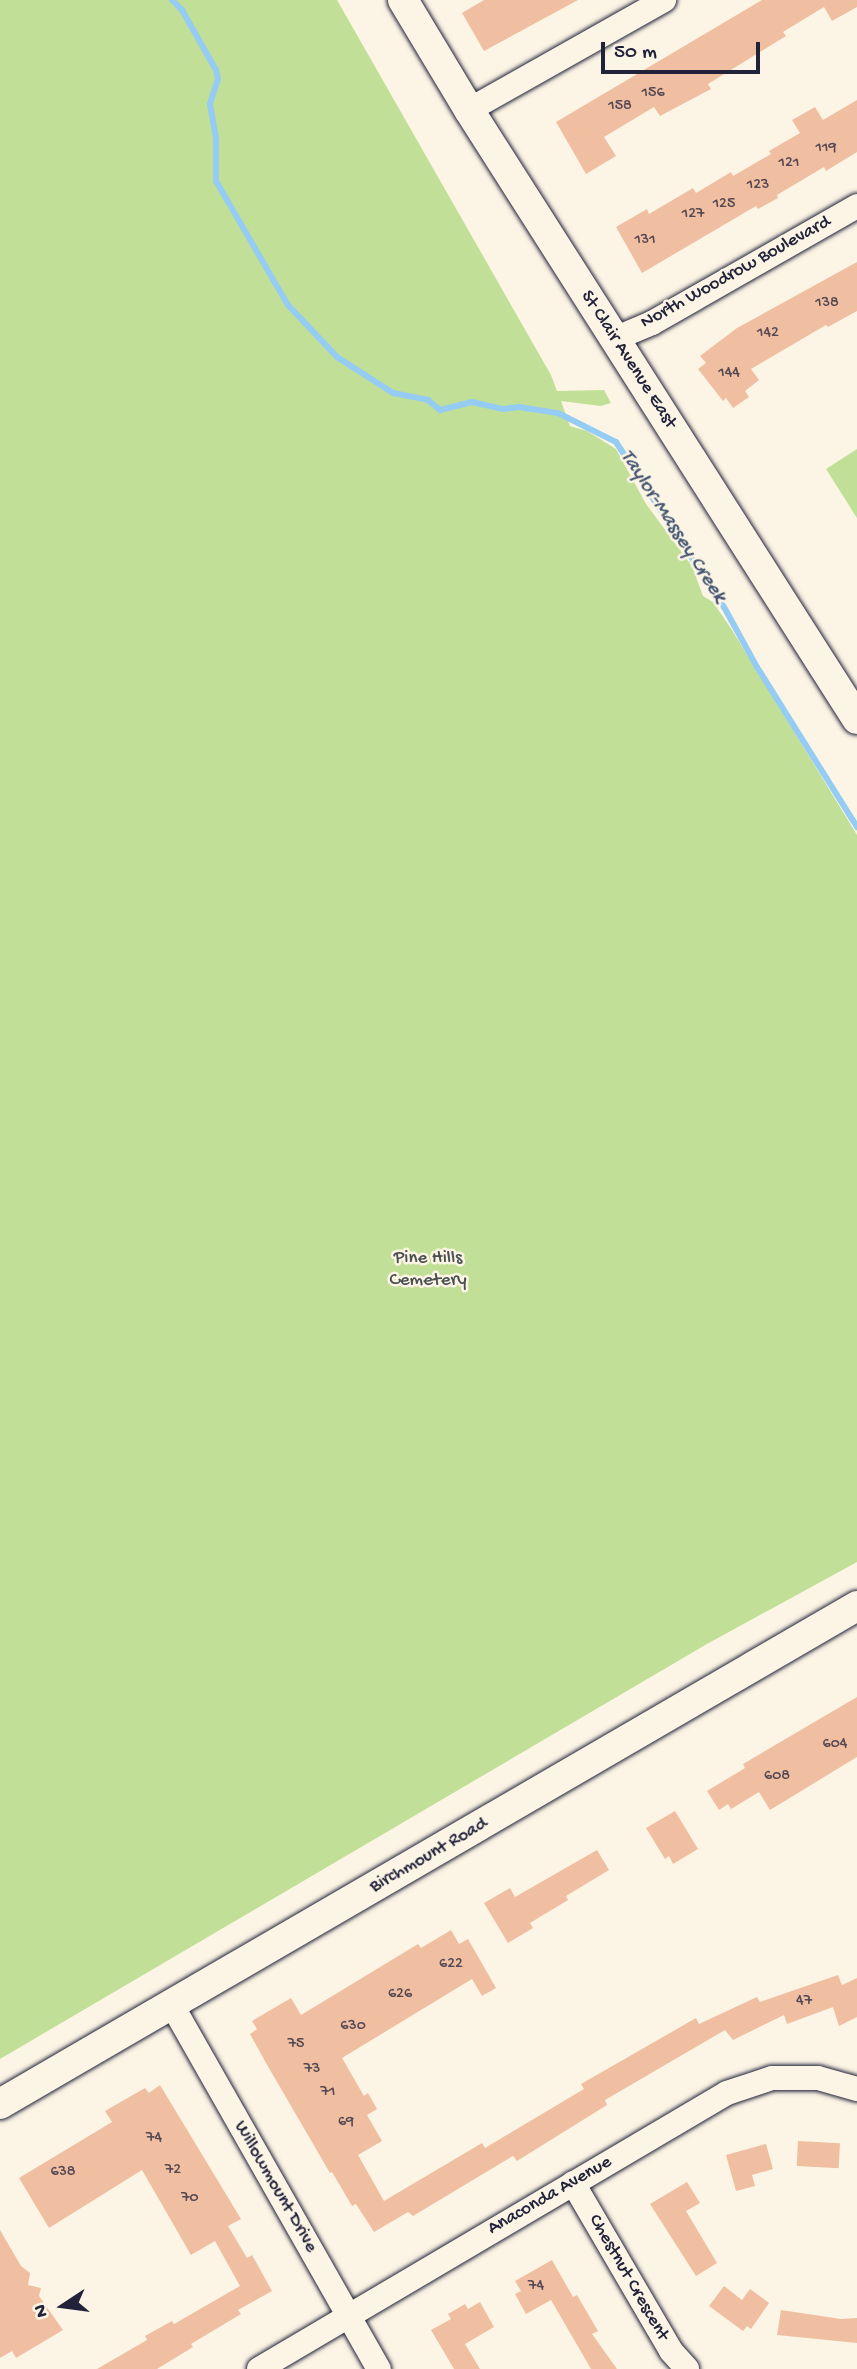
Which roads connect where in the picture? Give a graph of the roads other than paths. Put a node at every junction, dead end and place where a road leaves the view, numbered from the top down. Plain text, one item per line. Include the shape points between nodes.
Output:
1 (403, 0) edge
2 (664, 0) edge
3 (469, 110) junction
4 (857, 206) edge
5 (614, 339) junction
6 (857, 719) edge
7 (857, 1606) edge
8 (172, 2005) junction
9 (857, 2089) edge
10 (0, 2105) edge
11 (573, 2183) junction
12 (347, 2315) junction
13 (259, 2369) edge
14 (379, 2369) edge
15 (687, 2369) edge

1 - 3 main road, St Clair Avenue East
2 - 3 street
3 - 5 main road, St Clair Avenue East
4 - 5 street, North Woodrow Boulevard via 652,323
5 - 6 main road, St Clair Avenue East
7 - 8 main road, Birchmount Road
8 - 10 main road, Birchmount Road
8 - 12 street, Willowmount Drive
9 - 11 street, Anaconda Avenue via 818,2078 772,2078 727,2093
11 - 12 street, Anaconda Avenue
11 - 15 street, Chestnut Crescent via 671,2351
12 - 13 street, Anaconda Avenue
12 - 14 street, Willowmount Drive

